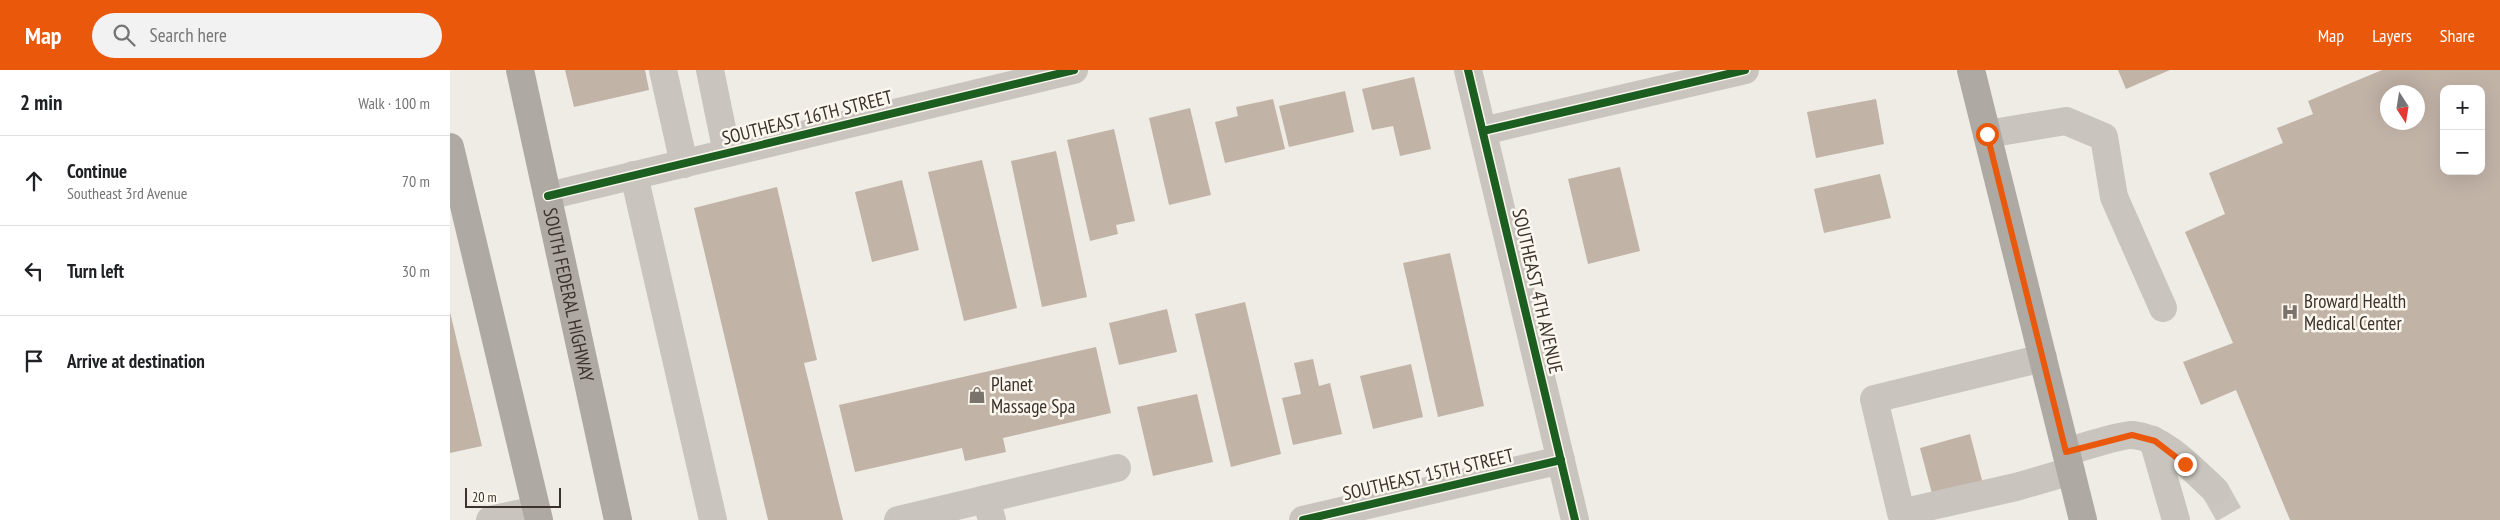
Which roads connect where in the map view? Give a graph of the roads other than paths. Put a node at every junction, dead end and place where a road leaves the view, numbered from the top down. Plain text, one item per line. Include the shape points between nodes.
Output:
1 (520, 70) edge
2 (663, 70) edge
3 (710, 70) edge
4 (1074, 70) edge
5 (1468, 70) edge
6 (1745, 70) edge
7 (1971, 70) edge
8 (1483, 131) junction
9 (1987, 134) junction
10 (450, 147) edge
11 (727, 153) junction
12 (684, 164) junction
13 (634, 175) junction
14 (548, 196) junction
15 (457, 210) edge
16 (2163, 308) dead end
17 (2043, 358) junction
18 (2153, 440) junction
19 (1561, 460) junction
20 (2069, 462) junction
21 (1118, 468) dead end
22 (2215, 490) tunnel mouth
23 (989, 509) edge
24 (538, 515) edge
25 (1334, 517) edge
26 (490, 520) edge
27 (618, 520) edge
28 (713, 520) edge
29 (898, 520) edge
30 (1303, 520) edge
31 (1575, 520) edge
32 (2083, 520) edge
33 (2176, 520) edge

1 - 14 main road, SOUTH FEDERAL HIGHWAY
2 - 12 street
3 - 11 street
4 - 11 street, SOUTHEAST 16TH STREET
5 - 8 street, SOUTHEAST 4TH AVENUE
6 - 8 street
7 - 9 main road
8 - 19 street, SOUTHEAST 4TH AVENUE
9 - 16 street via 2066,121 2104,137 2114,198
9 - 17 main road
10 - 15 main road
11 - 12 street, SOUTHEAST 16TH STREET
12 - 13 street, SOUTHEAST 16TH STREET
13 - 14 street, SOUTHEAST 16TH STREET
13 - 28 street
14 - 27 main road, SOUTH FEDERAL HIGHWAY
15 - 24 main road
17 - 20 main road
17 - 20 street via 1874,399 1901,514 2016,487
18 - 20 street via 2132,435
18 - 22 street
18 - 33 street
19 - 25 street, SOUTHEAST 15TH STREET
19 - 31 street, SOUTHEAST 4TH AVENUE
20 - 32 main road
21 - 23 street
23 - 29 street
24 - 26 street
25 - 30 street, SOUTHEAST 15TH STREET

